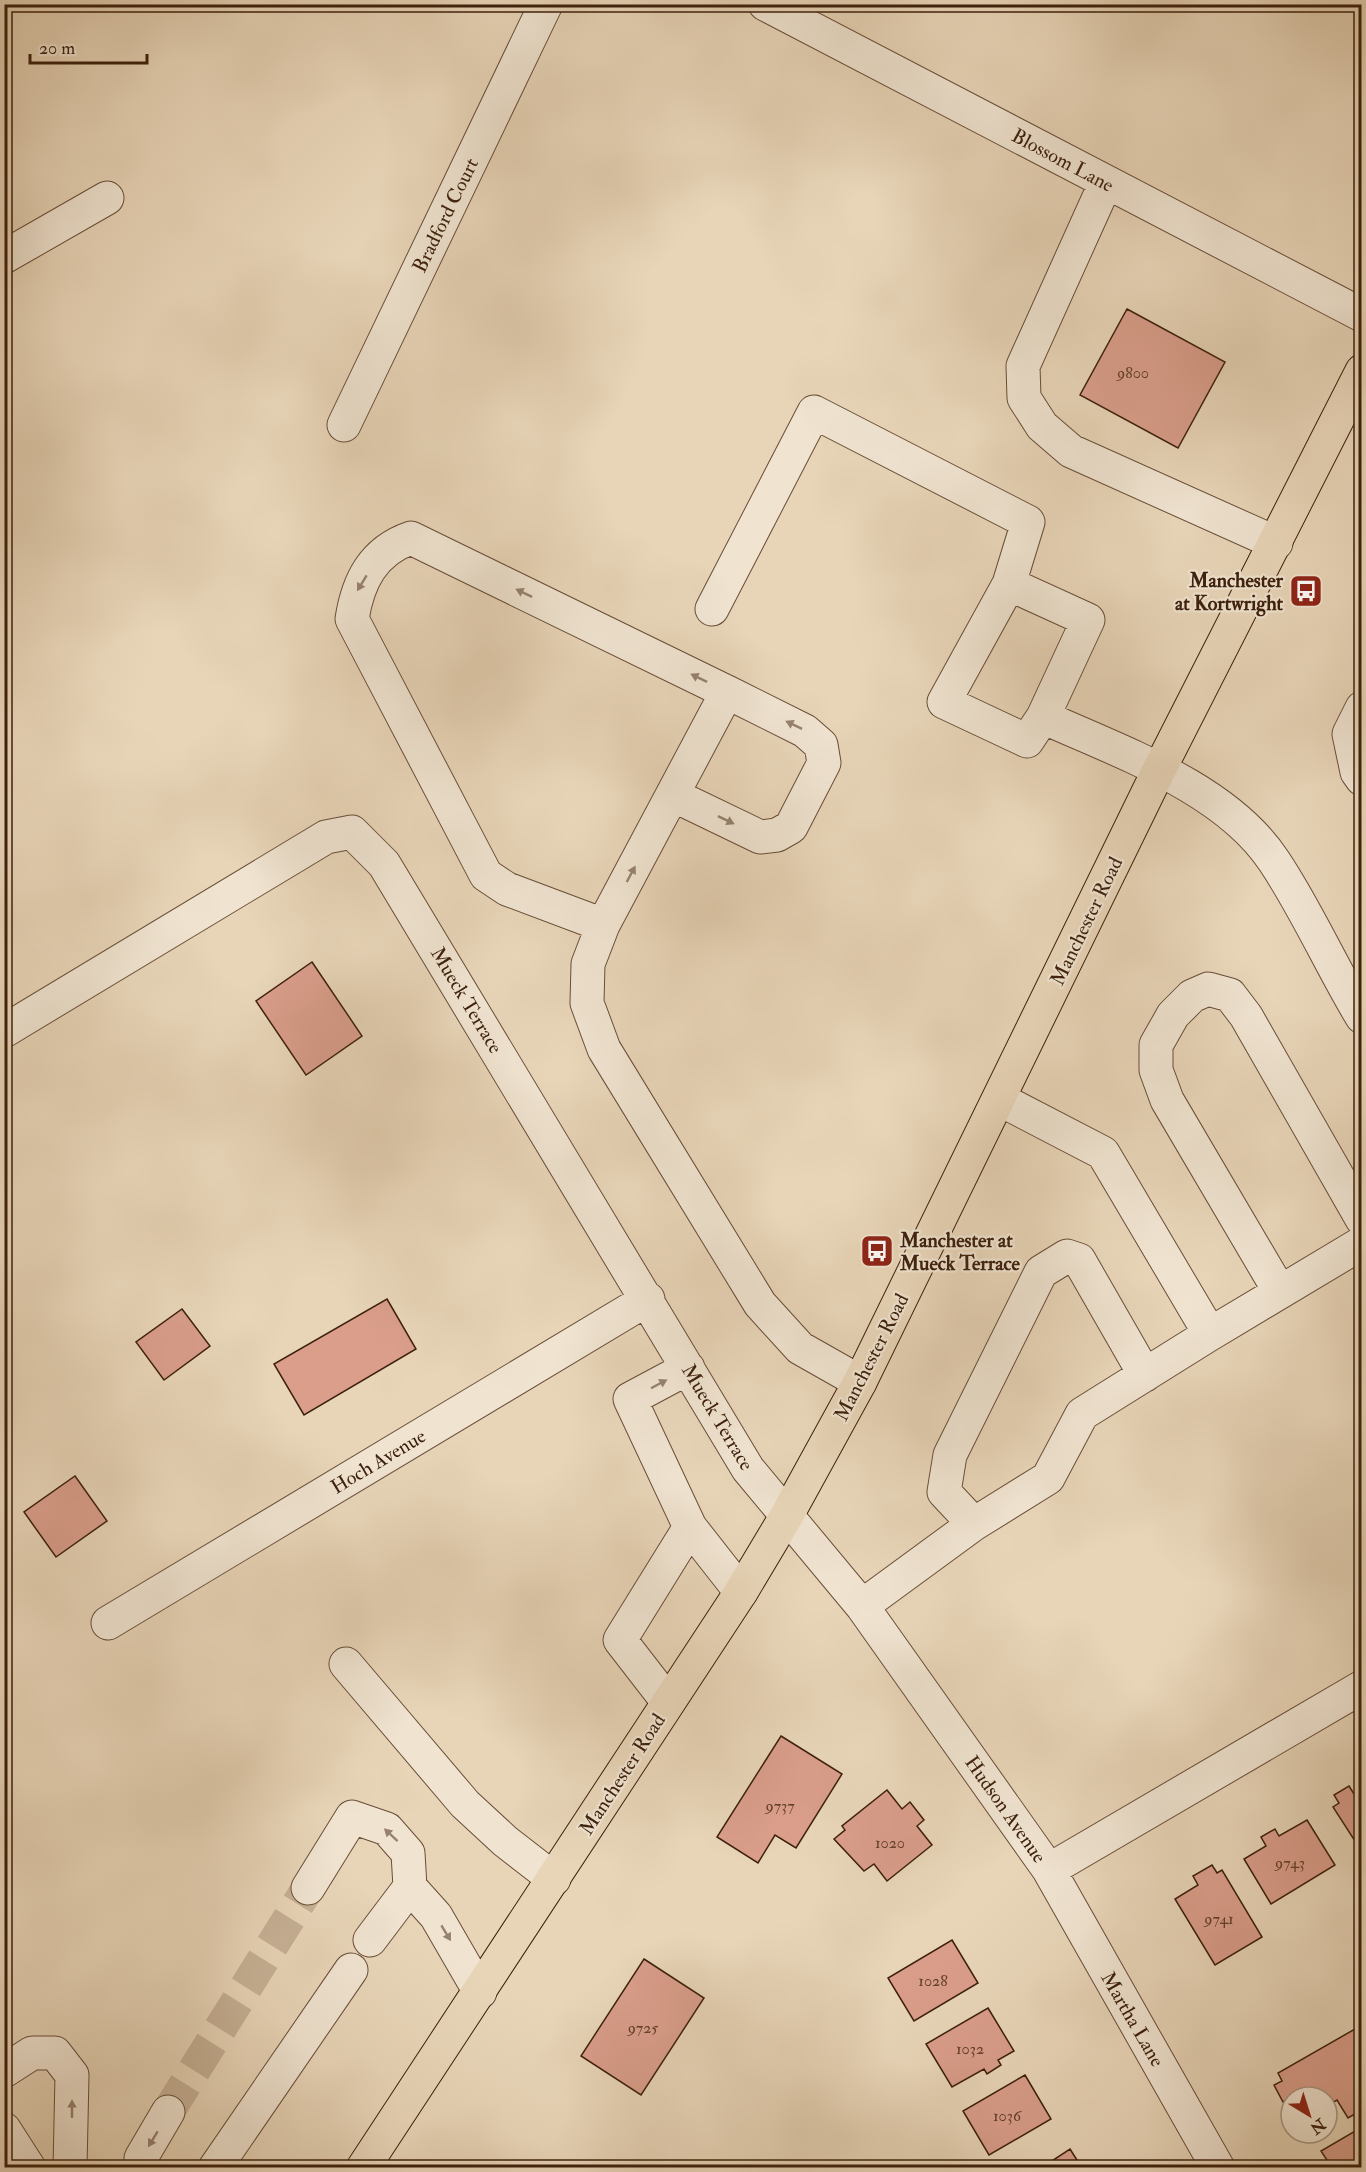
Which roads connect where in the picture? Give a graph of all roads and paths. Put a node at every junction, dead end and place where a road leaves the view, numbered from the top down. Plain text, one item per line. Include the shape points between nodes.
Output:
1 (546, 4) edge
2 (765, 4) edge
3 (1106, 182) junction
4 (107, 198) dead end
5 (4, 257) edge
6 (1362, 315) edge
7 (1357, 390) edge
8 (344, 425) dead end
9 (1276, 543) junction
10 (1009, 584) junction
11 (712, 609) dead end
12 (727, 692) junction
13 (1362, 708) edge
14 (1044, 717) junction
15 (1159, 770) junction
16 (1362, 779) edge
17 (673, 795) junction
18 (603, 925) junction
19 (1361, 1013) edge
20 (4, 1031) edge
21 (999, 1099) junction
22 (1362, 1219) edge
23 (1362, 1244) edge
24 (1280, 1292) junction
25 (648, 1299) junction
26 (1210, 1334) junction
27 (688, 1368) junction
28 (1145, 1375) junction
29 (860, 1382) junction
30 (787, 1515) junction
31 (974, 1524) junction
32 (690, 1527) junction
33 (741, 1592) junction
34 (862, 1606) junction
35 (108, 1623) dead end
36 (346, 1664) dead end
37 (1362, 1687) edge
38 (669, 1702) junction
39 (1049, 1870) junction
40 (554, 1879) junction
41 (410, 1887) junction
42 (308, 1888) tunnel mouth
43 (370, 1940) dead end
44 (351, 1970) dead end
45 (480, 1992) junction
46 (4, 2071) edge
47 (168, 2112) tunnel mouth
48 (4, 2129) edge
49 (29, 2168) edge
50 (70, 2168) edge
51 (141, 2168) edge
52 (215, 2168) edge
53 (363, 2168) edge
54 (1218, 2168) edge

1 - 8 street, Bradford Court
2 - 3 street, Blossom Lane
3 - 6 street, Blossom Lane
3 - 9 street via 1023,366 1024,398 1042,426 1071,451
4 - 5 street
7 - 9 main road, Manchester Road
9 - 15 main road, Manchester Road
10 - 11 street via 1028,522 814,412
10 - 14 street via 1088,620
10 - 14 street via 944,702 1027,741
12 - 17 street
17 -> 12 street via 760,837 777,835 791,827 824,763 821,745 805,731
12 -> 18 street via 411,538 392,545 375,561 356,593 352,619 486,875 507,889
13 - 16 street via 1349,734
14 - 15 street
15 - 19 street via 1204,795 1262,844
15 - 21 main road, Manchester Road
18 -> 17 street
18 - 29 street via 588,964 586,1003 604,1049 760,1304 800,1348
20 - 25 street, Mueck Terrace via 326,837 352,832 384,864
21 - 26 street via 1103,1153
21 - 29 main road, Manchester Road
22 - 24 street via 1246,1016 1230,995 1208,989 1192,996 1173,1015 1156,1046 1156,1070 1167,1100
23 - 24 street
24 - 26 street
25 - 27 street, Mueck Terrace
25 - 35 street, Hoch Avenue
26 - 28 street
27 - 30 street, Mueck Terrace via 748,1469
32 -> 27 street via 630,1399
28 - 31 street via 1082,1414 1048,1479
28 - 31 street via 1079,1260 1067,1256 1041,1272 950,1455 944,1492
29 - 30 main road, Manchester Road
30 - 33 main road, Manchester Road
30 - 34 street, Hudson Avenue
31 - 34 street
32 - 33 street
32 - 38 street via 620,1640
33 - 38 main road, Manchester Road
34 - 39 street, Hudson Avenue
36 - 40 street via 465,1804
37 - 39 street, Hudson Avenue
38 - 40 main road, Manchester Road
39 - 54 street, Martha Lane
40 - 45 main road, Manchester Road
41 -> 42 street via 408,1853 387,1829 352,1817
41 - 43 street
41 -> 45 street via 436,1916
44 - 52 street
45 - 53 main road, Manchester Road
50 -> 46 street via 72,2075 55,2053 32,2053
47 -> 51 street via 141,2158
48 - 49 street

